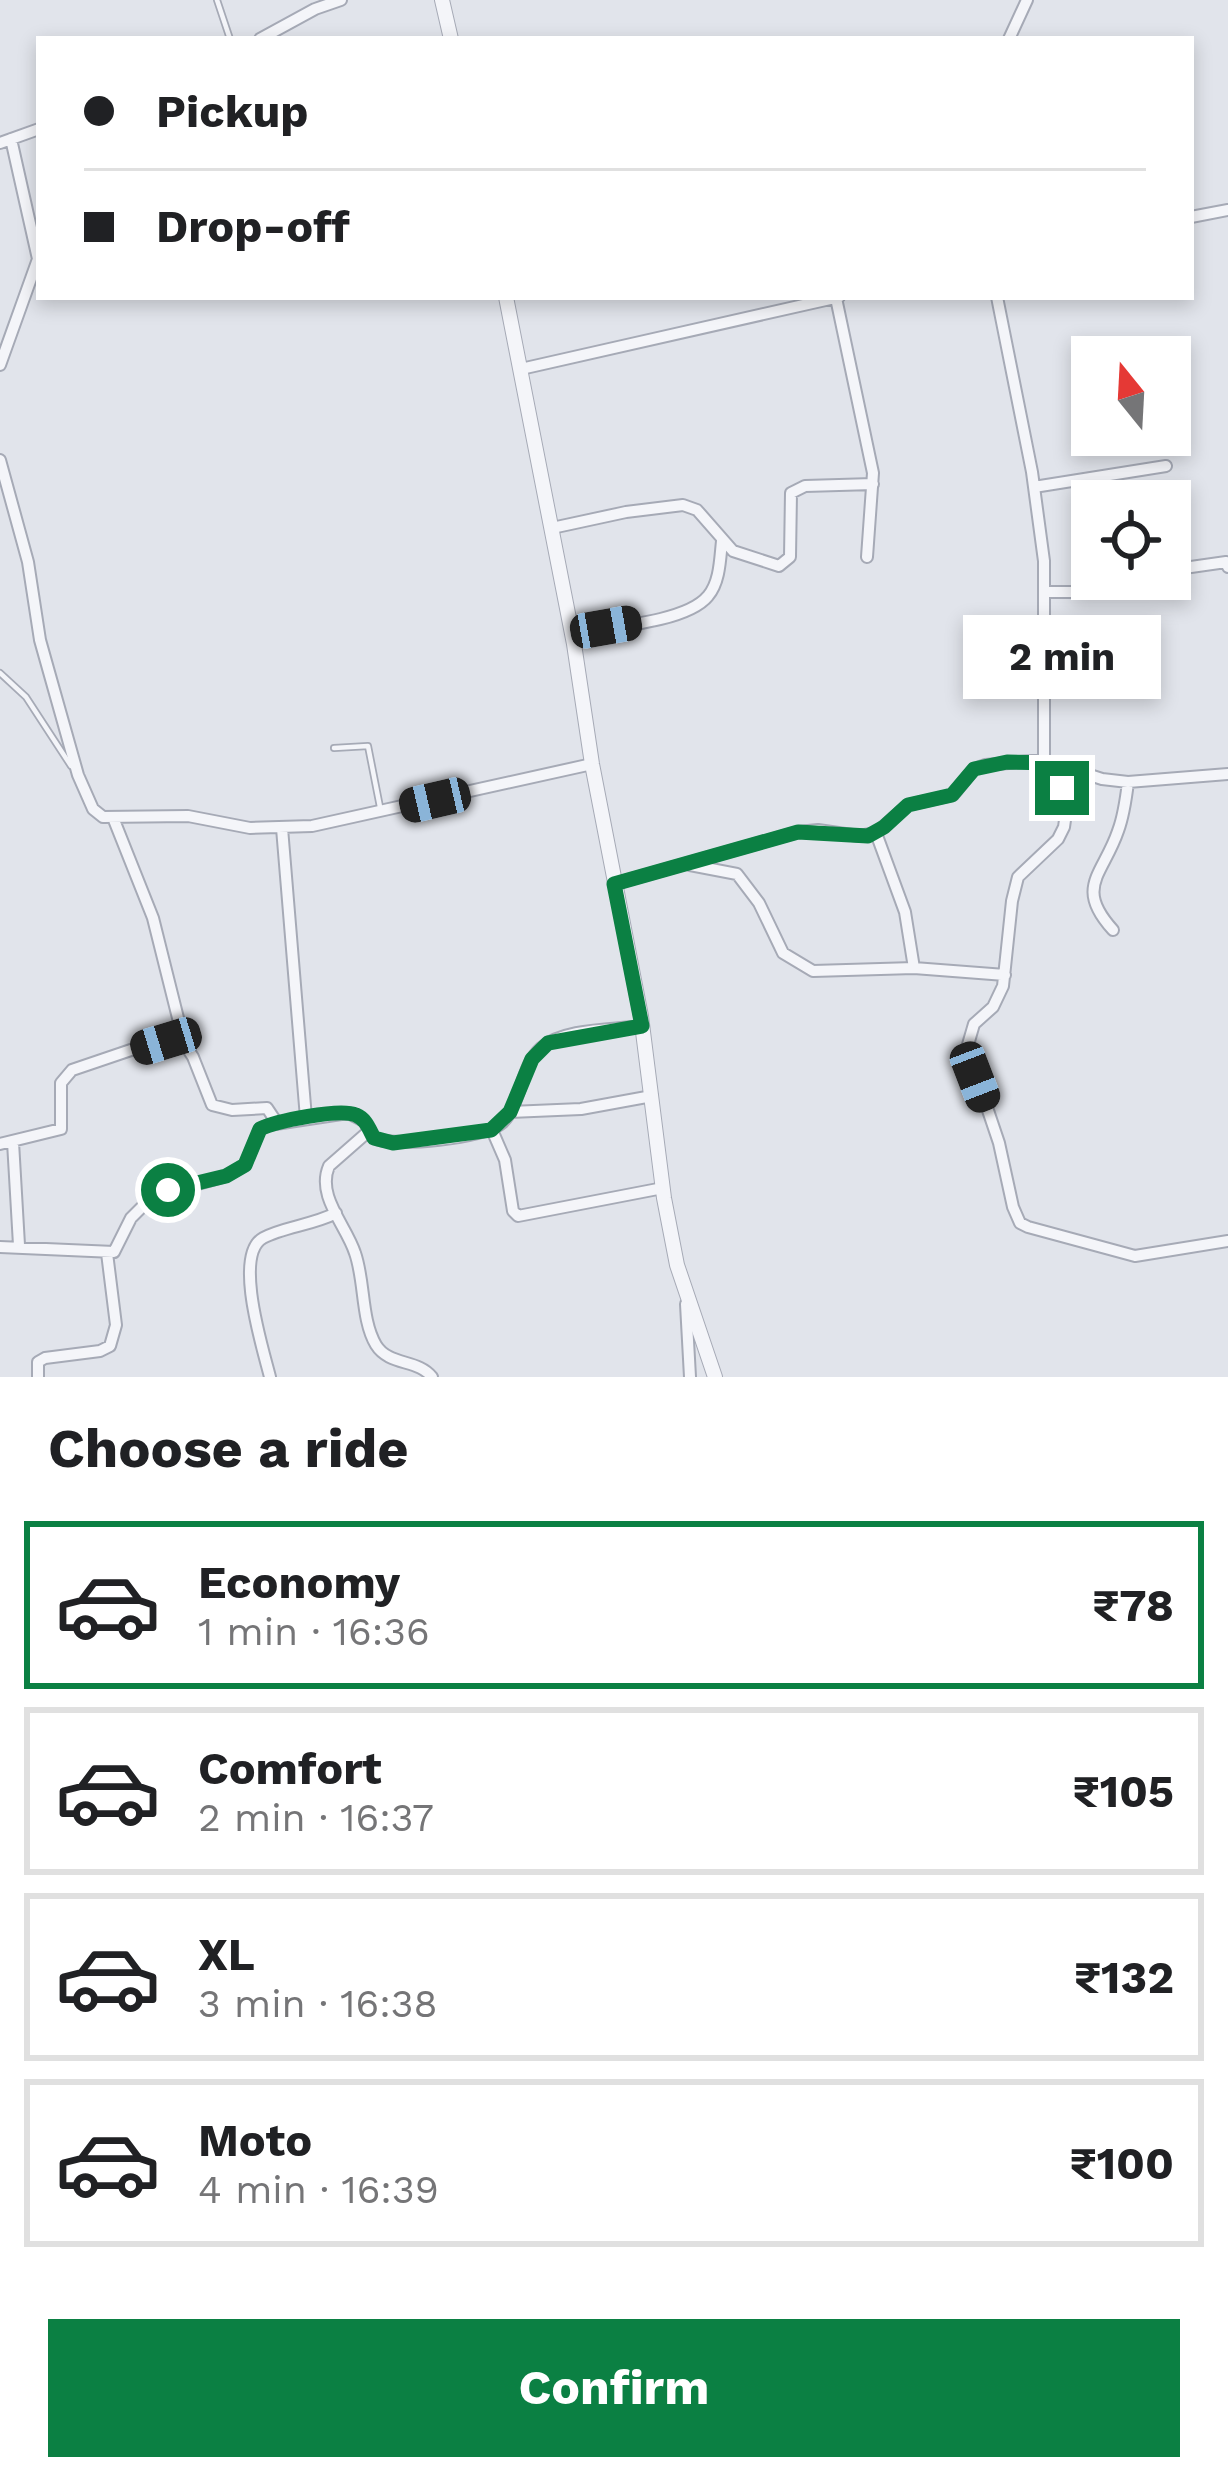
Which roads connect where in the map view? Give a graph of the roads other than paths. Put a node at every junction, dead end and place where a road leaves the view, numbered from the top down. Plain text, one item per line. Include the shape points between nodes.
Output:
1 (217, 0) edge
2 (341, 0) edge
3 (442, 0) edge
4 (1027, 0) edge
5 (282, 26) junction
6 (229, 36) edge
7 (265, 36) edge
8 (276, 36) edge
9 (450, 36) edge
10 (1010, 36) edge
11 (36, 130) edge
12 (5, 141) edge
13 (1228, 210) edge
14 (1194, 216) edge
15 (36, 252) edge
16 (36, 264) edge
17 (507, 300) edge
18 (824, 300) edge
19 (838, 300) edge
20 (998, 300) edge
21 (1, 358) edge
22 (521, 369) junction
23 (0, 460) edge
24 (1166, 466) dead end
25 (873, 484) junction
26 (1034, 487) junction
27 (552, 528) junction
28 (722, 542) junction
29 (868, 557) dead end
30 (1191, 565) edge
31 (1228, 567) edge
32 (1046, 592) junction
33 (1071, 592) edge
34 (572, 633) junction
35 (0, 673) edge
36 (334, 748) dead end
37 (1050, 762) junction
38 (592, 764) junction
39 (1228, 774) edge
40 (78, 776) junction
41 (1128, 782) junction
42 (381, 813) junction
43 (114, 820) junction
44 (282, 828) junction
45 (877, 833) junction
46 (681, 864) junction
47 (614, 884) junction
48 (1114, 930) dead end
49 (914, 968) junction
50 (1005, 975) junction
51 (642, 1026) junction
52 (178, 1034) junction
53 (652, 1096) junction
54 (510, 1112) junction
55 (306, 1118) junction
56 (278, 1123) junction
57 (370, 1130) junction
58 (491, 1130) junction
59 (6, 1143) edge
60 (663, 1188) junction
61 (336, 1213) junction
62 (1228, 1241) edge
63 (19, 1245) junction
64 (0, 1247) edge
65 (107, 1253) junction
66 (686, 1295) junction
67 (38, 1377) edge
68 (270, 1377) edge
69 (432, 1377) edge
70 (690, 1377) edge
71 (715, 1377) edge

1 - 6 lane
2 - 5 street
3 - 9 street
4 - 10 street
5 - 7 street
5 - 8 lane
11 - 12 street
12 - 15 street
13 - 14 street
16 - 21 street
17 - 22 street
18 - 22 street
19 - 25 street
20 - 26 street
22 - 27 street
23 - 40 street
24 - 26 street
25 - 28 street via 791,493 790,556 779,566
25 - 29 street
26 - 32 street
27 - 28 street via 682,505 697,510
27 - 34 street
28 - 34 street via 710,595 694,608
30 - 31 street via 1216,560
32 - 33 street
32 - 37 street
34 - 38 street
35 - 40 lane via 26,697
36 - 42 lane via 368,746
37 - 41 street
37 - 45 street via 974,769 952,795 908,805
37 - 50 street via 1064,827 1018,877
38 - 42 street
38 - 47 street
39 - 41 street
40 - 43 street via 93,809
41 - 48 street via 1120,829 1093,881 1098,913
42 - 44 street
43 - 44 street via 188,816
43 - 52 street via 153,918
44 - 55 street
45 - 46 street via 798,832
45 - 49 street via 905,912
46 - 47 street
46 - 49 street via 737,874 797,964 840,973
47 - 51 street
49 - 50 street
50 - 62 street via 1000,999 974,1024 967,1048 1020,1223 1145,1257
51 - 53 street
51 - 54 street via 548,1043 532,1059
52 - 56 street via 212,1105 267,1108
52 - 59 street via 72,1070 61,1083 61,1129
53 - 54 street
53 - 60 street
54 - 58 street
55 - 56 street
55 - 57 street via 348,1113
56 - 65 street via 260,1129 236,1172 152,1197 119,1248
57 - 58 street via 393,1143
57 - 61 street via 328,1166 325,1189
58 - 60 street via 518,1216
59 - 63 street
60 - 66 street
61 - 68 street via 266,1237 250,1257
61 - 69 street via 355,1251 377,1346
63 - 64 street
63 - 65 street
65 - 67 street via 115,1338 100,1351 45,1358
66 - 70 street
66 - 71 street

